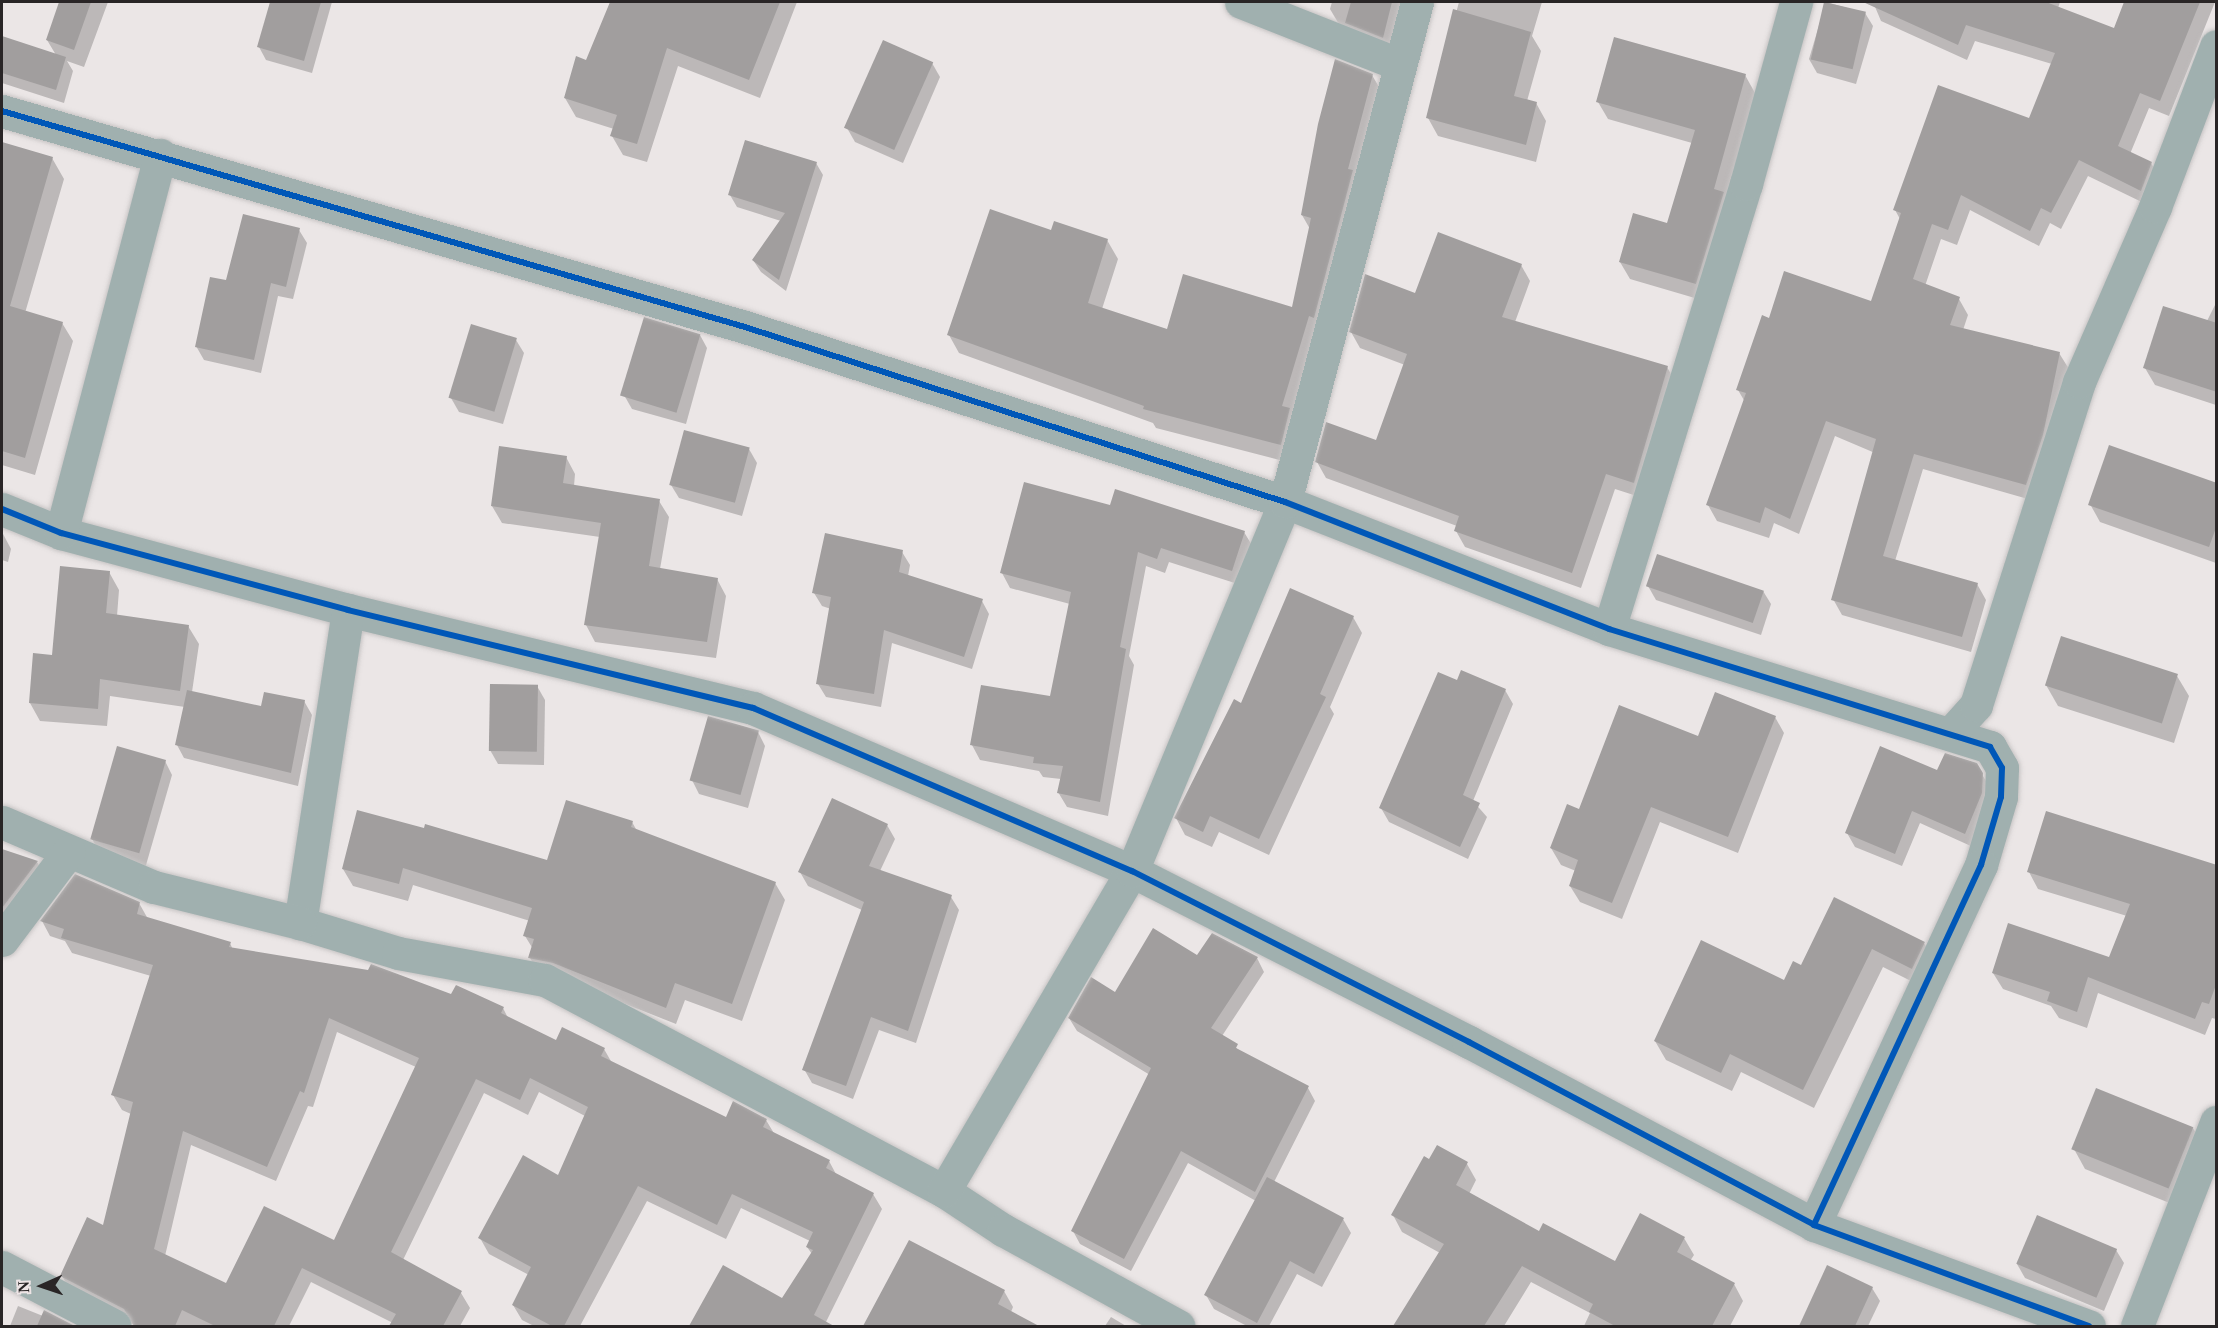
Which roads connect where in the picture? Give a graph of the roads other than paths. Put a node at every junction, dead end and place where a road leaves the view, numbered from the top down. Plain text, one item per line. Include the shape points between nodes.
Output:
1 (1241, 2) edge
2 (1417, 2) edge
3 (1796, 2) edge
4 (2217, 46) edge
5 (1398, 64) junction
6 (2, 111) edge
7 (160, 155) junction
8 (1285, 502) junction
9 (2, 509) edge
10 (61, 533) junction
11 (348, 610) junction
12 (1609, 629) junction
13 (1950, 734) junction
14 (2, 822) edge
15 (69, 851) junction
16 (1132, 871) junction
17 (300, 923) junction
18 (2, 940) edge
19 (2217, 1122) edge
20 (944, 1191) junction
21 (1814, 1225) junction
22 (2, 1267) edge
23 (115, 1326) edge
24 (1178, 1326) edge
25 (2089, 1326) edge
26 (2137, 1326) edge

1 - 5 street
2 - 5 street
3 - 12 street via 1746,184
4 - 13 street via 2155,207 2079,382 1976,705
5 - 8 street
6 - 7 street
7 - 8 street via 745,327
7 - 10 street
8 - 12 street
8 - 16 street
9 - 10 street
10 - 11 street
11 - 16 street via 753,708
11 - 17 street
12 - 13 street
13 - 21 street via 1990,747 2001,768 2001,797 1981,865
14 - 15 street
15 - 17 street via 154,887
15 - 18 street
16 - 20 street
16 - 21 street via 1469,1042
17 - 20 street via 398,953 544,980
19 - 26 street
20 - 24 street via 1003,1230
21 - 25 street
22 - 23 street

